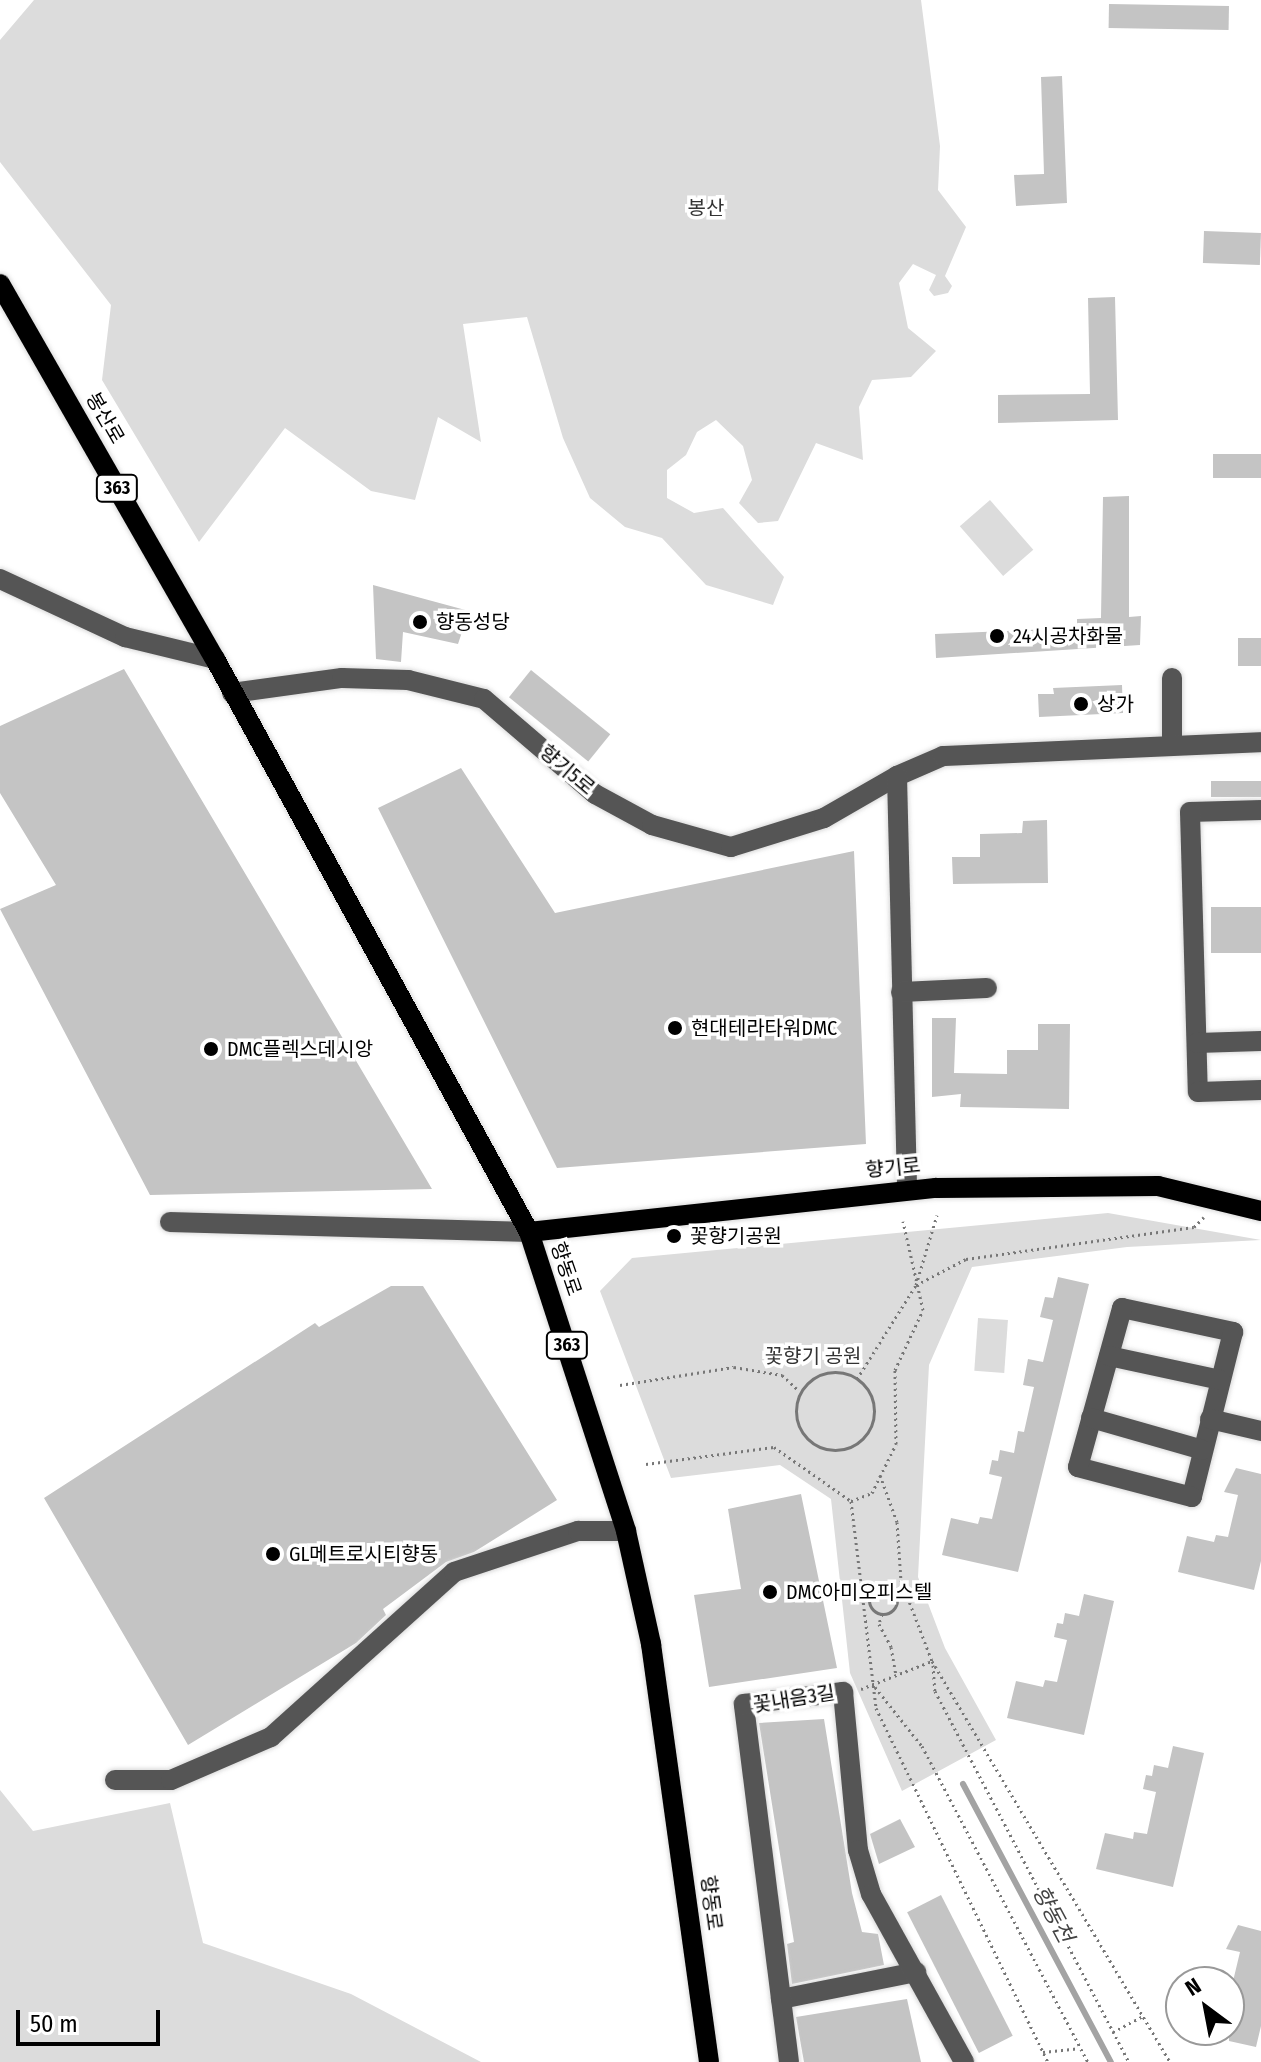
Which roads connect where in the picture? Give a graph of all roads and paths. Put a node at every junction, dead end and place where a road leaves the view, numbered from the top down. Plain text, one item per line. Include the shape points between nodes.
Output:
1 (0, 284) edge
2 (0, 579) edge
3 (215, 659) junction
4 (1172, 678) dead end
5 (232, 693) junction
6 (1261, 742) edge
7 (1172, 745) junction
8 (897, 776) junction
9 (1261, 810) edge
10 (987, 988) dead end
11 (901, 992) junction
12 (1261, 1041) edge
13 (1197, 1043) junction
14 (1261, 1090) edge
15 (907, 1190) junction
16 (1261, 1211) edge
17 (937, 1215) dead end
18 (1204, 1217) dead end
19 (903, 1221) dead end
20 (170, 1222) dead end
21 (529, 1232) junction
22 (916, 1285) junction
23 (1109, 1356) junction
24 (857, 1379) junction
25 (1220, 1380) junction
26 (620, 1385) dead end
27 (801, 1392) junction
28 (1091, 1418) junction
29 (1210, 1419) junction
30 (1261, 1431) edge
31 (1203, 1450) junction
32 (646, 1464) dead end
33 (880, 1475) junction
34 (851, 1501) junction
35 (626, 1531) junction
36 (860, 1582) junction
37 (872, 1590) junction
38 (906, 1592) junction
39 (896, 1595) junction
40 (882, 1614) junction
41 (932, 1661) junction
42 (896, 1676) junction
43 (873, 1685) junction
44 (843, 1692) junction
45 (115, 1780) dead end
46 (916, 1972) junction
47 (781, 1999) junction
48 (1143, 2016) junction
49 (1113, 2032) junction
50 (1081, 2048) junction
51 (1043, 2052) junction
52 (709, 2062) edge
53 (789, 2062) edge
54 (964, 2062) edge
55 (1048, 2062) edge
56 (1088, 2062) edge
57 (1129, 2062) edge
58 (1170, 2062) edge

1 - 3 main road, 봉산로 / 363
2 - 3 street via 125,637
3 - 5 main road, 봉산로 / 363
4 - 7 street
5 - 8 street, 향기5로 via 342,678 408,680 484,699 595,794 652,825 731,847 824,818
5 - 21 main road, 향동로 / 363
6 - 7 street, 향기5로
7 - 8 street, 향기5로 via 957,755
8 - 11 street
9 - 13 street via 1190,812
10 - 11 street
11 - 15 street
12 - 13 street
13 - 14 street via 1198,1092
15 - 16 main road, 향기로 via 1158,1186
15 - 21 main road, 향기로
17 - 22 path
18 - 22 path via 1194,1227 966,1259
19 - 22 path
20 - 21 street
21 - 35 main road, 향동로 / 363
22 - 24 path
22 - 33 path via 923,1310 895,1370 896,1444
23 - 25 street
23 - 25 street via 1122,1308 1206,1326 1233,1332
23 - 28 street
24 - 27 path via 832,1372
24 - 27 path via 872,1399 874,1412 865,1436 843,1449 818,1446 800,1429 796,1404
25 - 29 street
26 - 27 path via 734,1367 782,1375
28 - 31 street
28 - 31 street via 1078,1467 1192,1497
29 - 30 street
29 - 31 street
32 - 34 path via 774,1447
33 - 34 path via 872,1493
33 - 38 path via 897,1522
34 - 36 path
35 - 45 street via 578,1531 454,1572 271,1737 171,1780
35 - 52 main road, 향동로 / 363 via 651,1644
36 - 37 path
36 - 43 path
37 - 39 path via 885,1586
37 - 40 path via 870,1607
38 - 39 path
38 - 41 path
39 - 40 path via 894,1608
40 - 42 path via 879,1624 891,1647
41 - 42 path
41 - 48 path
41 - 49 path via 935,1691
42 - 43 path
43 - 44 path
43 - 50 path via 922,1746
43 - 51 path via 876,1708 912,1786
44 - 46 street, 꽃내음3길 via 858,1850 871,1894
44 - 47 street, 꽃내음3길 via 744,1704
46 - 47 street
46 - 54 street, 꽃내음3길
47 - 53 street, 꽃내음3길
48 - 49 path
48 - 58 path
49 - 57 path
50 - 51 path
50 - 56 path
51 - 55 path

